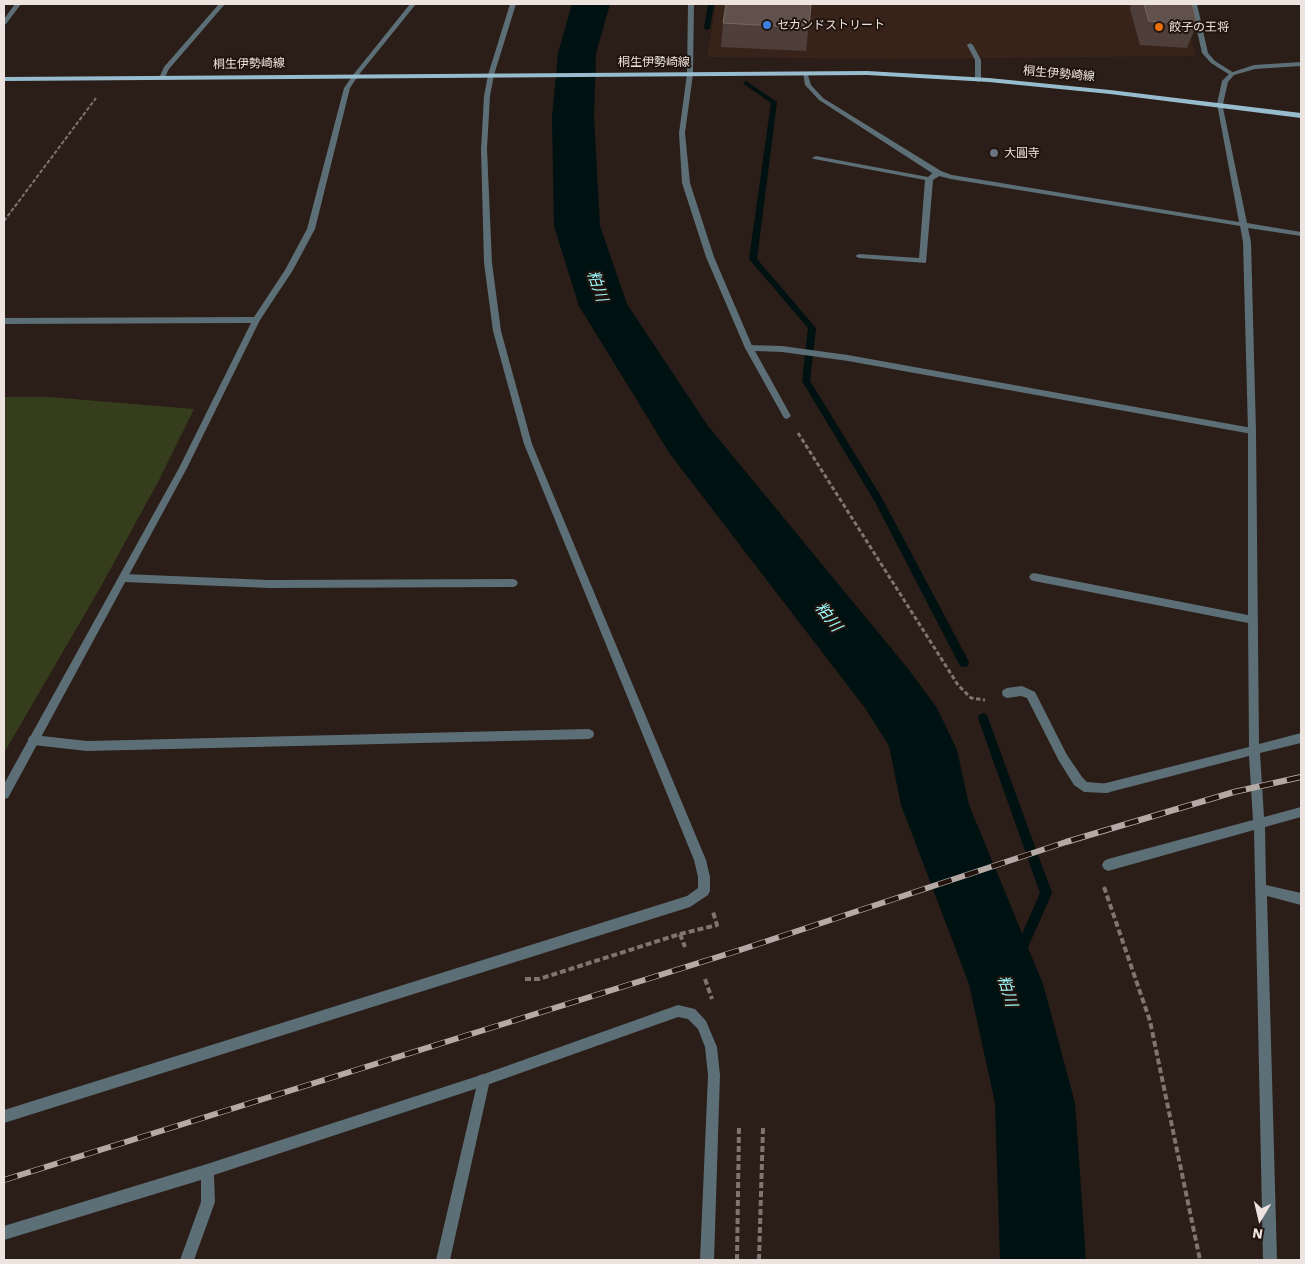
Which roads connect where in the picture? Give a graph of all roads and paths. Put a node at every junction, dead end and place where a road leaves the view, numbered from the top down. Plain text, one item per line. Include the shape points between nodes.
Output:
1 (18, 4) edge
2 (222, 4) edge
3 (413, 4) edge
4 (513, 4) edge
5 (691, 4) edge
6 (1194, 4) edge
7 (4, 23) edge
8 (970, 45) dead end
9 (1301, 64) edge
10 (805, 73) junction
11 (690, 74) junction
12 (1232, 74) junction
13 (495, 75) junction
14 (355, 76) junction
15 (162, 78) junction
16 (4, 79) edge
17 (978, 80) junction
18 (102, 90) dead end
19 (1220, 104) junction
20 (1301, 116) edge
21 (816, 158) dead end
22 (938, 172) junction
23 (929, 178) junction
24 (4, 221) edge
25 (1244, 225) junction
26 (1301, 234) edge
27 (859, 256) dead end
28 (256, 320) junction
29 (4, 321) edge
30 (749, 348) junction
31 (787, 416) joint
32 (1252, 431) junction
33 (1034, 577) dead end
34 (124, 578) junction
35 (513, 583) dead end
36 (1254, 620) junction
37 (1007, 693) joint
38 (589, 734) dead end
39 (1301, 738) edge
40 (34, 740) junction
41 (1254, 749) junction
42 (4, 794) edge
43 (1301, 812) edge
44 (1259, 822) junction
45 (1120, 862) junction
46 (1108, 865) dead end
47 (1260, 889) junction
48 (1301, 898) edge
49 (708, 928) dead end
50 (680, 934) junction
51 (686, 947) dead end
52 (539, 979) dead end
53 (484, 1080) junction
54 (4, 1116) edge
55 (762, 1128) dead end
56 (207, 1171) junction
57 (4, 1233) edge
58 (187, 1260) edge
59 (443, 1260) edge
60 (707, 1260) edge
61 (759, 1260) edge
62 (1200, 1260) edge
63 (1270, 1260) edge

1 - 7 street
2 - 15 street via 166,68
3 - 14 street
4 - 13 street
5 - 11 street
6 - 12 street via 1205,53
8 - 17 street via 978,60
9 - 12 street via 1254,67
10 - 11 main road, 桐生伊勢崎線
10 - 17 main road, 桐生伊勢崎線 via 867,73
10 - 22 street via 808,85 821,100
11 - 13 main road, 桐生伊勢崎線
11 - 30 street via 682,133 686,183 710,257
12 - 19 street via 1225,81
13 - 14 main road, 桐生伊勢崎線
13 - 54 street via 487,96 484,149 488,263 497,331 528,444 700,860 704,891 681,904
14 - 15 main road, 桐生伊勢崎線
14 - 28 street via 347,88 311,229
15 - 16 main road, 桐生伊勢崎線
17 - 19 main road, 桐生伊勢崎線
18 - 24 path
19 - 20 main road, 桐生伊勢崎線
19 - 25 street
21 - 23 street
22 - 23 street
22 - 25 street via 971,182
23 - 27 street via 923,261
25 - 26 street
25 - 32 street
28 - 29 street
28 - 34 street
30 - 31 street
30 - 32 street via 848,358
31 - 37 path via 958,684 971,698 984,700
32 - 36 street
33 - 36 street
34 - 35 street via 269,584
34 - 40 street
36 - 41 street
37 - 41 street via 1022,691 1030,695 1063,758 1084,787 1106,788
38 - 40 street via 87,746
39 - 41 street
40 - 42 street
41 - 44 street
43 - 44 street
44 - 45 street
44 - 47 street
45 - 46 street
45 - 62 path via 1121,882 1104,886 1150,1021
47 - 48 street
47 - 63 street
49 - 50 path
50 - 51 path
50 - 52 path
53 - 56 street
53 - 59 street
53 - 60 street via 664,1015 678,1011 691,1013 702,1025 711,1047 714,1075
55 - 61 path
56 - 57 street
56 - 58 street via 208,1202

